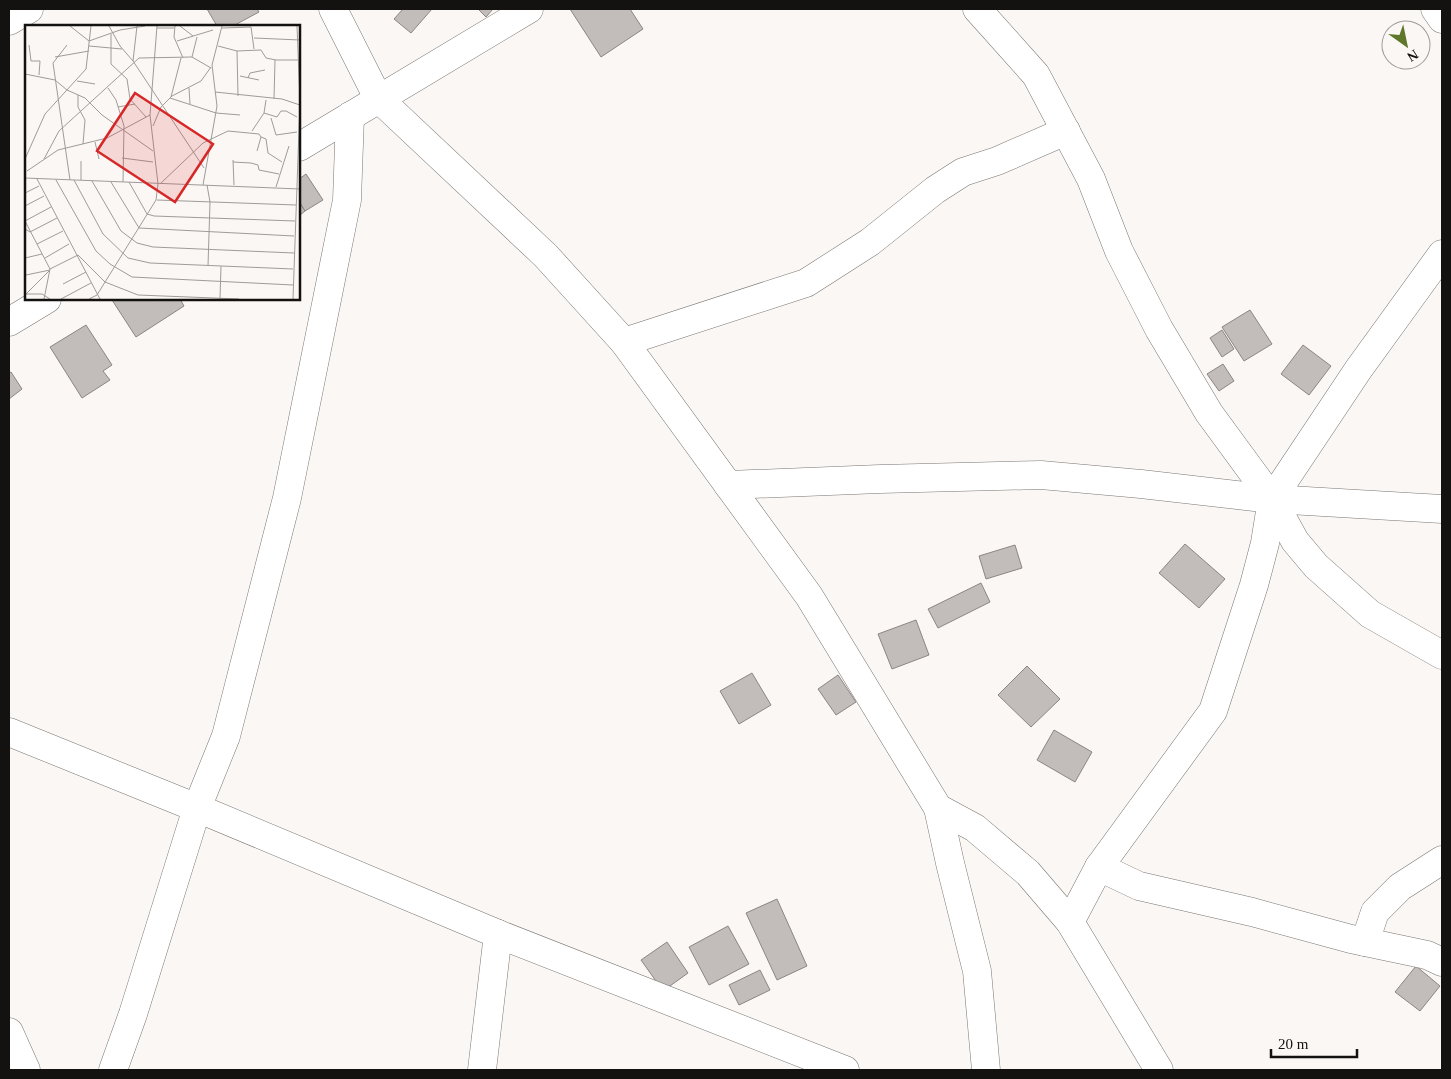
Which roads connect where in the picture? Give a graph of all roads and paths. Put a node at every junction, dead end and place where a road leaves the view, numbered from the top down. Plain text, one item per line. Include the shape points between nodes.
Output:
1 (29, 9) edge
2 (333, 9) edge
3 (529, 9) edge
4 (977, 9) edge
5 (1435, 9) edge
6 (1442, 19) edge
7 (9, 21) edge
8 (378, 98) junction
9 (350, 116) junction
10 (1066, 131) junction
11 (300, 146) edge
12 (1442, 254) edge
13 (45, 300) edge
14 (9, 322) edge
15 (624, 342) junction
16 (728, 484) junction
17 (1272, 499) junction
18 (1442, 509) edge
19 (1442, 654) edge
20 (9, 732) edge
21 (197, 808) junction
22 (938, 808) junction
23 (1442, 860) edge
24 (1098, 867) junction
25 (1070, 922) junction
26 (498, 934) junction
27 (1364, 942) junction
28 (1442, 962) edge
29 (9, 1032) edge
30 (26, 1070) edge
31 (113, 1070) edge
32 (482, 1070) edge
33 (845, 1070) edge
34 (986, 1070) edge
35 (1159, 1070) edge

1 - 7 street
2 - 8 street
3 - 8 street
4 - 10 street via 1036,75
5 - 6 street
8 - 9 street
8 - 15 street via 546,256
9 - 11 street
9 - 21 street via 347,200 288,498 226,736
10 - 15 street via 997,161 962,172 870,242 806,283
10 - 17 street via 1091,180 1119,251 1159,329 1209,413
12 - 17 street via 1358,370
13 - 14 street
15 - 16 street
16 - 17 street via 1041,475
16 - 22 street via 809,596
17 - 18 street
17 - 19 street via 1295,541 1316,566 1370,614
17 - 24 street via 1254,585 1213,711
20 - 21 street
21 - 26 street
21 - 31 street
22 - 25 street via 975,828 1028,873
22 - 34 street via 977,970
23 - 27 street via 1400,887 1375,912
24 - 25 street
24 - 27 street via 1139,886
25 - 35 street
26 - 32 street
26 - 33 street
27 - 28 street via 1427,955
29 - 30 street

